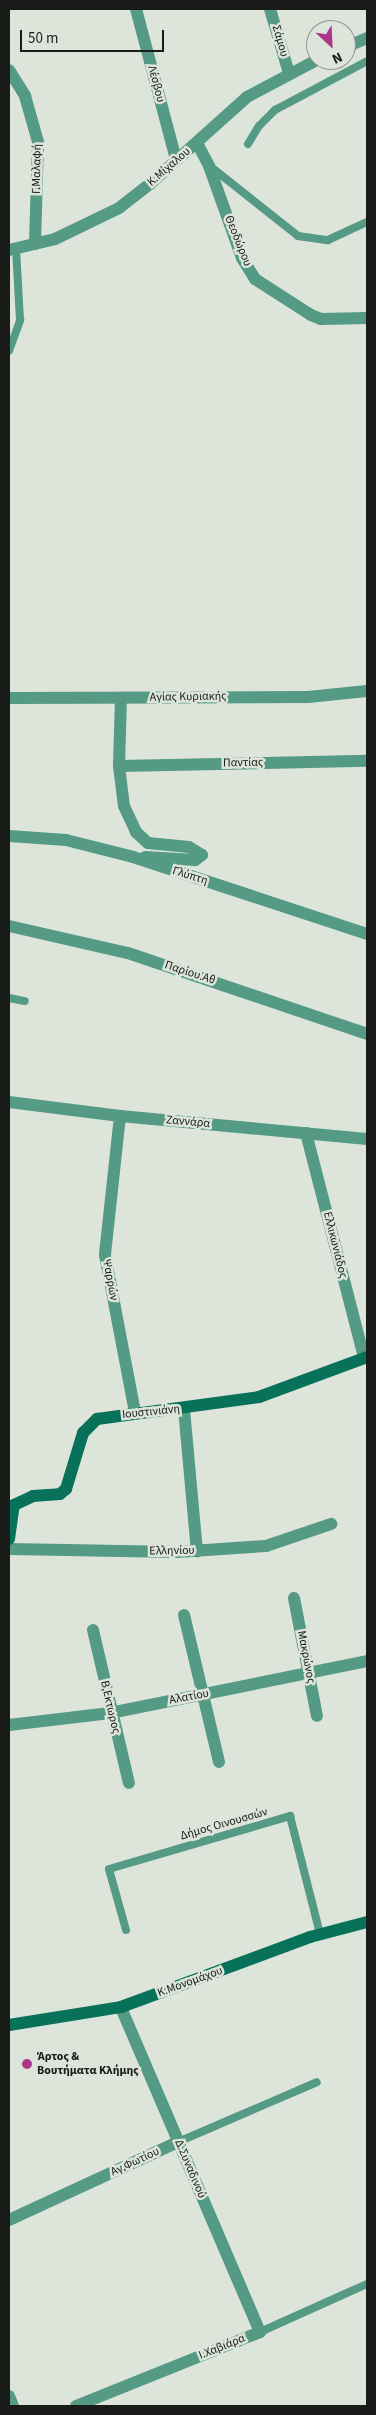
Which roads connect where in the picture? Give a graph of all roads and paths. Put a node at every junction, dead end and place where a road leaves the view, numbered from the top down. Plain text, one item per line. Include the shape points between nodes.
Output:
1 (136, 9) edge
2 (270, 9) edge
3 (367, 61) edge
4 (306, 65) edge
5 (9, 70) edge
6 (289, 73) junction
7 (197, 143) junction
8 (248, 144) dead end
9 (176, 158) junction
10 (209, 166) junction
11 (367, 222) edge
12 (35, 244) junction
13 (12, 249) edge
14 (367, 318) edge
15 (9, 351) edge
16 (367, 691) edge
17 (9, 698) edge
18 (121, 698) junction
19 (367, 761) edge
20 (119, 766) junction
21 (9, 836) edge
22 (133, 857) junction
23 (9, 926) edge
24 (367, 934) edge
25 (9, 998) edge
26 (24, 1001) dead end
27 (367, 1034) edge
28 (9, 1102) edge
29 (120, 1116) junction
30 (306, 1133) junction
31 (367, 1139) edge
32 (365, 1357) edge
33 (184, 1409) junction
34 (135, 1413) junction
35 (331, 1524) dead end
36 (9, 1539) edge
37 (9, 1549) edge
38 (196, 1551) junction
39 (294, 1598) dead end
40 (184, 1615) dead end
41 (93, 1630) dead end
42 (367, 1661) edge
43 (308, 1671) junction
44 (204, 1694) junction
45 (110, 1713) junction
46 (317, 1716) dead end
47 (10, 1721) edge
48 (219, 1762) dead end
49 (129, 1783) dead end
50 (367, 1922) edge
51 (126, 1930) dead end
52 (320, 1934) junction
53 (121, 2007) junction
54 (9, 2025) edge
55 (317, 2082) dead end
56 (178, 2142) junction
57 (9, 2220) edge
58 (367, 2284) edge
59 (260, 2332) junction
60 (9, 2396) edge
61 (13, 2406) edge
62 (76, 2406) edge

1 - 9 street, Λέσβου
2 - 6 street, Σάμου
3 - 8 lane via 275,110 259,126
4 - 6 street, Κ.Μίχαλου
5 - 12 street, Γ.Μαλαφή via 25,96 38,142
6 - 7 street, Κ.Μίχαλου via 247,97
7 - 9 street, Κ.Μίχαλου
7 - 10 street, Θεοδώρου
9 - 12 street, Κ.Μίχαλου via 119,208 72,232
10 - 11 lane via 298,236 328,240
10 - 14 street, Θεοδώρου via 242,258 255,278 311,315 329,319
12 - 13 street, Κ.Μίχαλου
13 - 15 lane via 20,320
16 - 18 street, Αγίας Κυριακής via 308,697
17 - 18 street, Αγίας Κυριακής
18 - 20 street
19 - 20 street, Παντίας
20 - 22 street via 124,806 142,839 148,843 189,847 202,855 194,860
21 - 22 street, Γλύπτη via 66,840
22 - 24 street, Γλύπτη
23 - 27 street, Παρίου.Αθ via 128,954
25 - 26 lane
28 - 29 street, Ζαννάρα
29 - 30 street, Ζαννάρα
29 - 34 street, Ψαρρών via 105,1255
30 - 31 street, Ζαννάρα
30 - 32 street, Ελλικωνιάδος
32 - 33 main road, Ιουστινιάνη via 259,1397
33 - 34 main road, Ιουστινιάνη
33 - 38 street
34 - 36 main road, Ιουστινιάνη via 97,1419 89,1424 83,1433 66,1489 60,1494 33,1496 14,1505
35 - 38 street, Ελληνίου via 266,1546
37 - 38 street, Ελληνίου
39 - 43 street, Μακρώνος
40 - 44 street
41 - 45 street, Β,Εκτωρος
42 - 43 street, Αλατίου
43 - 44 street, Αλατίου
43 - 46 street, Μακρώνος
44 - 45 street, Αλατίου
44 - 48 street
45 - 47 street, Αλατίου
45 - 49 street, Β,Εκτωρος
50 - 52 main road, Κ.Μονομάχου
51 - 52 lane, Δήμος Οινουσσών via 109,1869 290,1816
52 - 53 main road, Κ.Μονομάχου
53 - 54 main road, Κ.Μονομάχου
53 - 56 street, Δ.Συναδινού
55 - 56 lane, Αγ.Φωτίου
56 - 57 street, Αγ.Φωτίου
56 - 59 street, Δ.Συναδινού
58 - 59 lane, Ι.Χαβιάρα
59 - 62 street, Ι.Χαβιάρα
60 - 61 street

